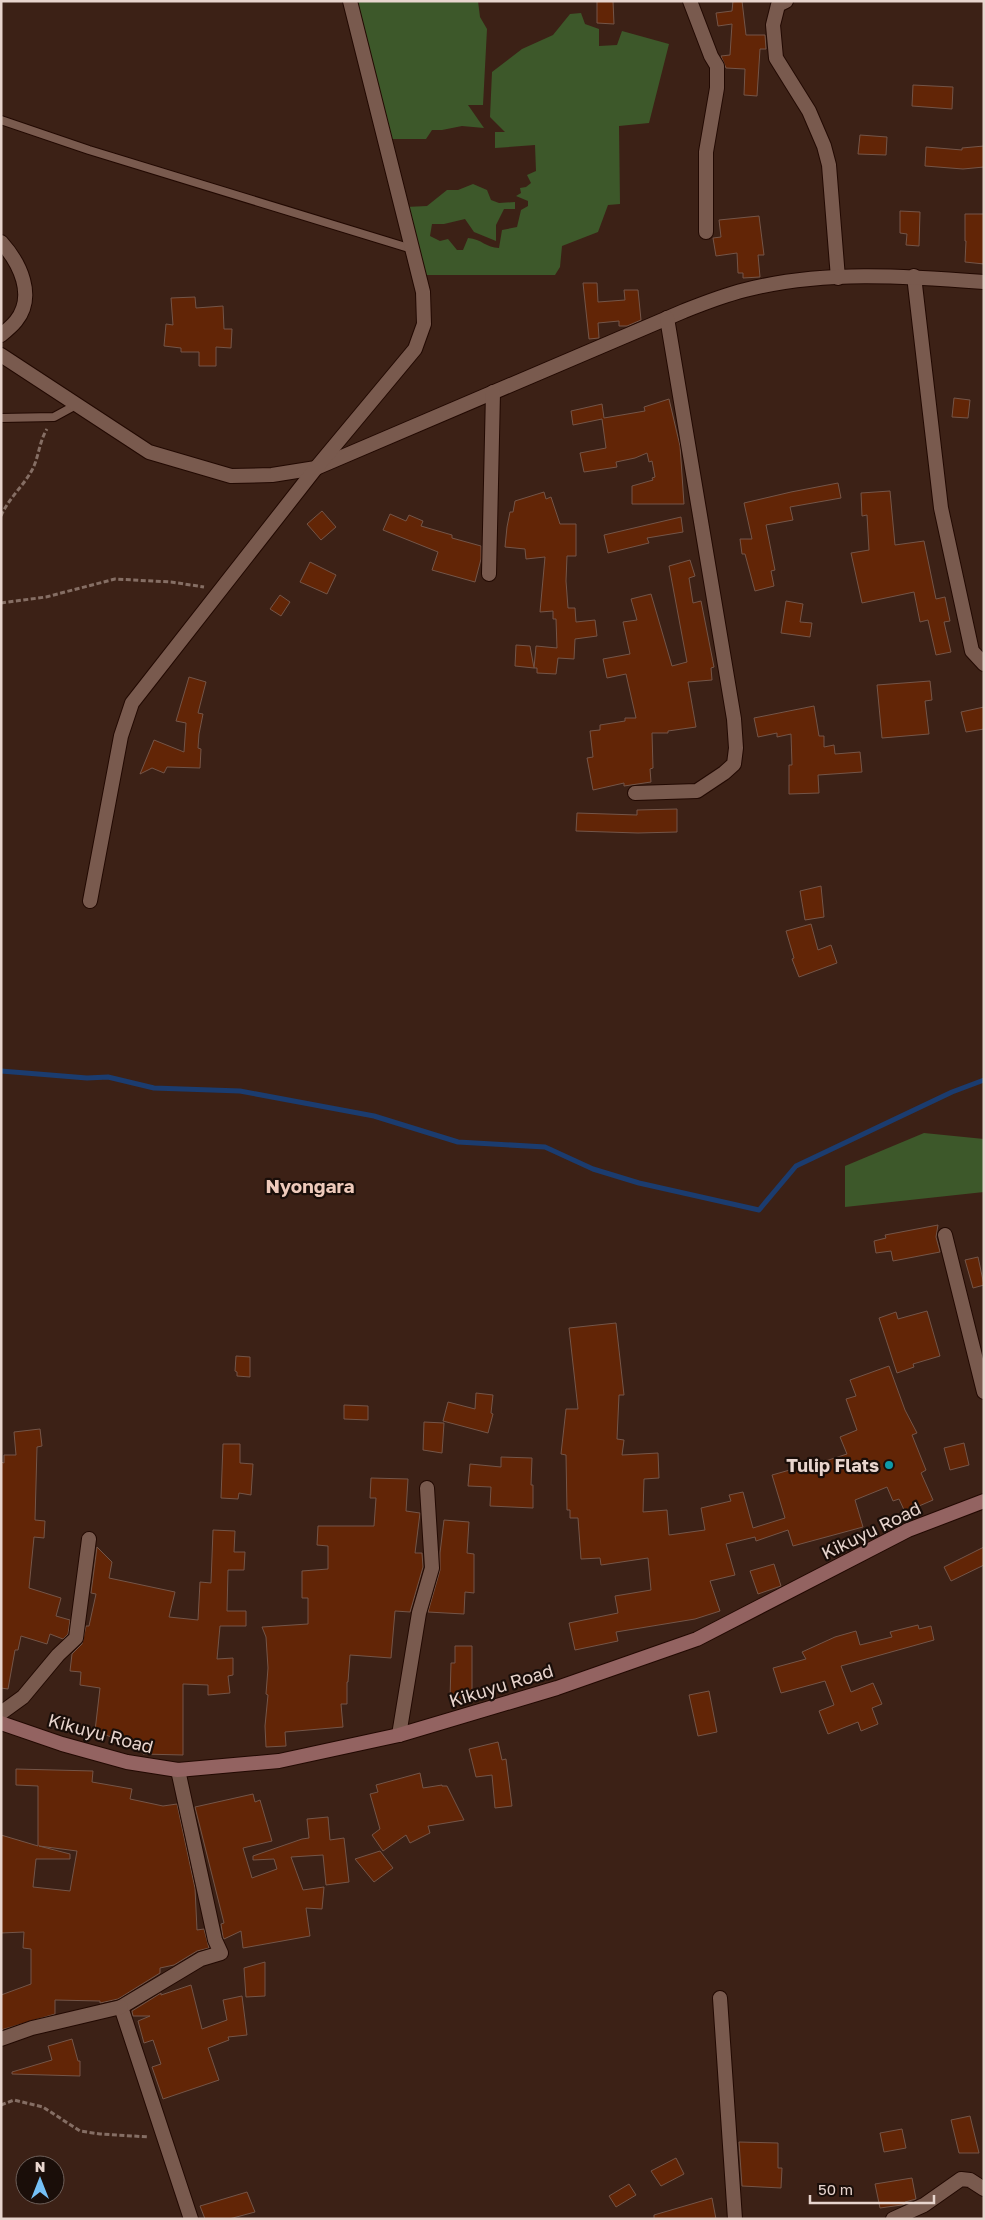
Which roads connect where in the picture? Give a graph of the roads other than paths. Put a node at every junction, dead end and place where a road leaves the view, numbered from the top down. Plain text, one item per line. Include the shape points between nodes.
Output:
1 (350, 1) edge
2 (690, 1) edge
3 (781, 2) edge
4 (1, 120) edge
5 (706, 232) dead end
6 (1, 242) edge
7 (412, 249) junction
8 (914, 276) junction
9 (838, 278) junction
10 (984, 282) edge
11 (667, 318) junction
12 (1, 335) edge
13 (1, 355) edge
14 (493, 392) junction
15 (76, 405) junction
16 (1, 418) edge
17 (316, 468) junction
18 (489, 574) dead end
19 (984, 664) edge
20 (635, 793) dead end
21 (90, 900) dead end
22 (945, 1235) dead end
23 (984, 1392) edge
24 (427, 1488) dead end
25 (984, 1501) edge
26 (89, 1539) dead end
27 (1, 1713) edge
28 (1, 1723) edge
29 (399, 1735) junction
30 (178, 1770) junction
31 (720, 1998) dead end
32 (121, 2006) junction
33 (1, 2039) edge
34 (984, 2189) edge
35 (191, 2219) edge
36 (735, 2219) edge
37 (893, 2219) edge

1 - 7 street
2 - 5 street via 717,66 717,88 706,152
3 - 9 street via 773,25 776,58 809,111 824,146 829,165
4 - 7 lane
6 - 12 street via 16,262 25,286 23,308 16,321
7 - 17 street via 423,292 424,324 414,349
8 - 9 street
8 - 10 street
8 - 19 street via 941,508 972,651
9 - 11 street via 746,289
11 - 14 street
11 - 20 street via 734,719 736,748 734,764 697,791
13 - 15 street
14 - 17 street
14 - 18 street
15 - 16 lane via 54,417
15 - 17 street via 149,452 231,476 272,475
17 - 21 street via 132,703 121,736
22 - 23 street
24 - 29 street via 432,1568 419,1613
25 - 29 main road, Kikuyu Road via 908,1530 697,1639 557,1688
26 - 27 street via 76,1638 23,1697
28 - 30 main road, Kikuyu Road via 127,1762
29 - 30 main road, Kikuyu Road via 279,1761
30 - 32 street via 215,1940 221,1953 201,1959
31 - 36 street
32 - 33 street
32 - 35 street
34 - 37 street via 970,2180 961,2180 924,2205

